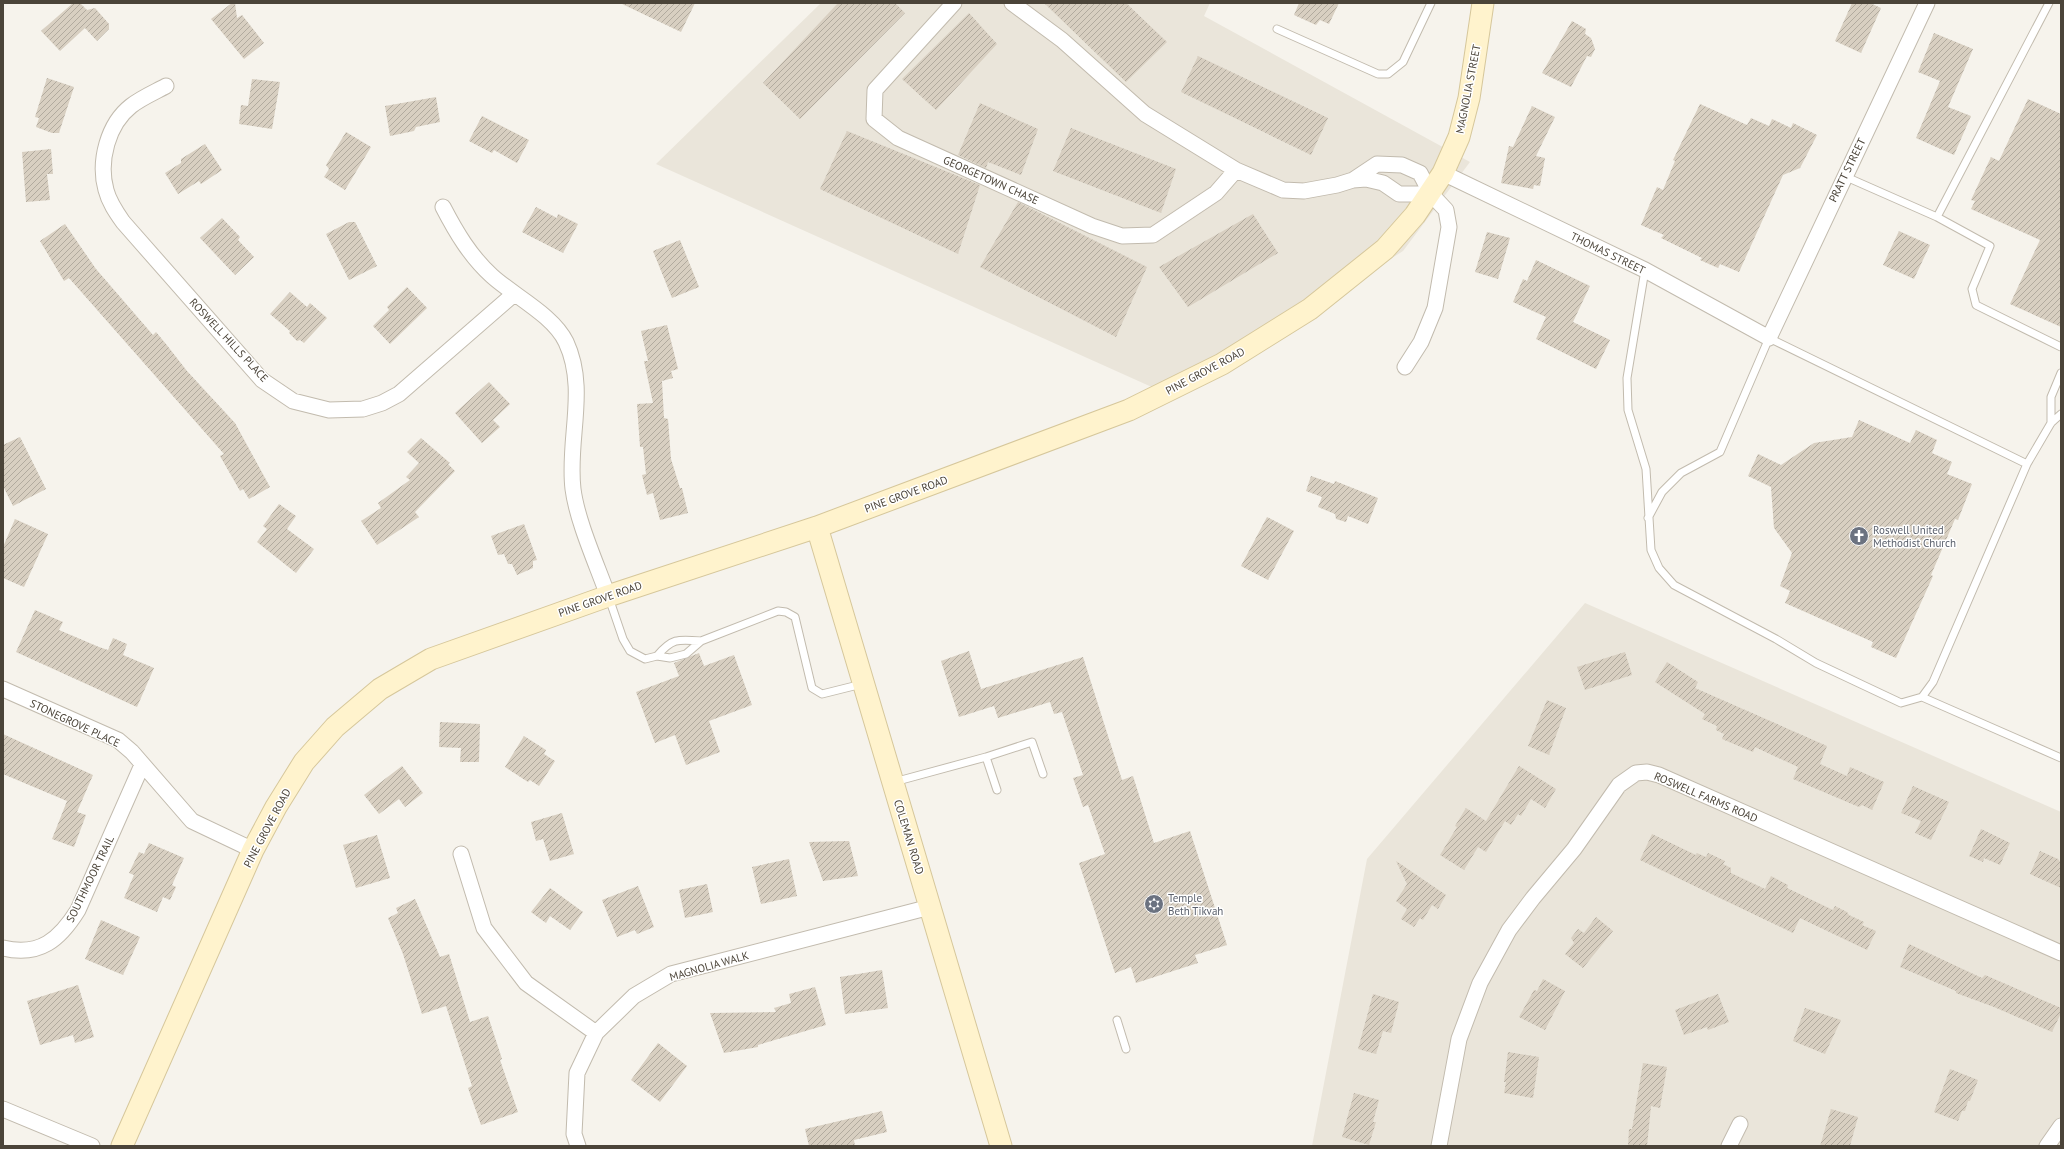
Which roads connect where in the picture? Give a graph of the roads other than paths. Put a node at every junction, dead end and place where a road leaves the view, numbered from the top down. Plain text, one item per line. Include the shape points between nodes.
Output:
1 (954, 3) edge
2 (1012, 3) edge
3 (1431, 3) edge
4 (1483, 3) edge
5 (1927, 3) edge
6 (2049, 3) edge
7 (1277, 29) dead end
8 (166, 86) dead end
9 (1236, 170) junction
10 (1443, 173) junction
11 (1844, 176) junction
12 (1353, 180) junction
13 (1430, 194) junction
14 (442, 207) dead end
15 (1937, 217) junction
16 (1645, 270) junction
17 (514, 294) junction
18 (1310, 309) joint
19 (1769, 338) junction
20 (2061, 347) edge
21 (1405, 366) dead end
22 (2061, 373) edge
23 (2061, 414) edge
24 (2051, 423) junction
25 (2027, 464) junction
26 (1648, 518) junction
27 (817, 527) junction
28 (608, 596) junction
29 (701, 641) junction
30 (656, 656) junction
31 (864, 684) junction
32 (3, 690) edge
33 (1922, 697) junction
34 (986, 757) junction
35 (2061, 758) edge
36 (142, 765) junction
37 (1043, 774) dead end
38 (893, 782) junction
39 (997, 790) dead end
40 (254, 850) junction
41 (461, 854) dead end
42 (930, 908) junction
43 (3, 948) edge
44 (2061, 953) edge
45 (1117, 1020) dead end
46 (596, 1034) junction
47 (1126, 1049) dead end
48 (3, 1109) edge
49 (1740, 1124) dead end
50 (2061, 1126) edge
51 (92, 1146) edge
52 (122, 1146) edge
53 (578, 1146) edge
54 (1001, 1146) edge
55 (1439, 1146) edge
56 (1729, 1146) edge
57 (2047, 1146) edge

1 - 9 street, GEORGETOWN CHASE via 875,90 874,119 898,138 1092,226 1122,236 1153,235 1216,193
2 - 9 street via 1062,40 1145,114
3 - 7 lane via 1403,62 1388,74 1378,74
4 - 10 main road, MAGNOLIA STREET via 1467,105 1459,138
5 - 11 street, PRATT STREET
6 - 15 lane
8 - 17 street, ROSWELL HILLS PLACE via 131,106 110,134 103,172 112,205 123,222 262,380 293,400 329,410 363,408 382,403 399,394
9 - 12 street via 1283,190 1323,189
10 - 13 main road, MAGNOLIA STREET
10 - 16 street, THOMAS STREET
11 - 15 lane
11 - 19 street, PRATT STREET
12 - 13 street via 1366,179 1383,183 1399,194
12 - 13 street via 1377,164 1402,165 1420,173
13 - 18 main road, MAGNOLIA STREET via 1403,231 1385,249
13 - 21 street via 1446,210 1449,227 1435,308 1421,342
14 - 17 street via 472,255 491,276
15 - 20 lane via 1990,246 1972,290 1976,305
16 - 19 street, THOMAS STREET
16 - 26 lane via 1626,378 1628,410 1646,469
17 - 28 street via 552,324 572,357 577,385 573,490 578,512
18 - 27 main road, PINE GROVE ROAD via 1222,364 1129,410
19 - 25 lane
19 - 26 lane via 1720,452 1681,473 1662,492
22 - 24 lane via 2051,397
23 - 24 lane
24 - 25 lane
25 - 33 lane via 1933,682
26 - 33 lane via 1650,550 1674,585 1816,663 1901,703
27 - 28 main road, PINE GROVE ROAD
27 - 31 main road, COLEMAN ROAD
28 - 30 lane via 630,651 645,659
28 - 40 main road, PINE GROVE ROAD via 431,659 380,689 335,727 304,762 276,807
29 - 30 lane via 686,654 670,658
29 - 30 lane via 683,639 668,644
29 - 31 lane via 778,611 786,612 795,617 812,688 822,694
31 - 38 main road, COLEMAN ROAD
32 - 36 street, STONEGROVE PLACE via 118,740
33 - 35 lane
34 - 37 lane via 1032,742
34 - 38 lane
34 - 39 lane
36 - 40 street, STONEGROVE PLACE via 192,821
36 - 43 street, SOUTHMOOR TRAIL via 78,910 65,930 46,946 27,950
38 - 42 main road, COLEMAN ROAD
40 - 52 main road, PINE GROVE ROAD
41 - 46 street via 484,928 526,983
42 - 46 street, MAGNOLIA WALK via 671,974 634,996
42 - 54 main road, COLEMAN ROAD
44 - 55 street, ROSWELL FARMS ROAD via 1659,775 1636,773 1619,785 1574,849 1517,919 1480,983 1459,1040
45 - 47 lane
46 - 53 street, MAGNOLIA WALK via 577,1073 574,1134
48 - 51 street
49 - 56 street
50 - 57 street

